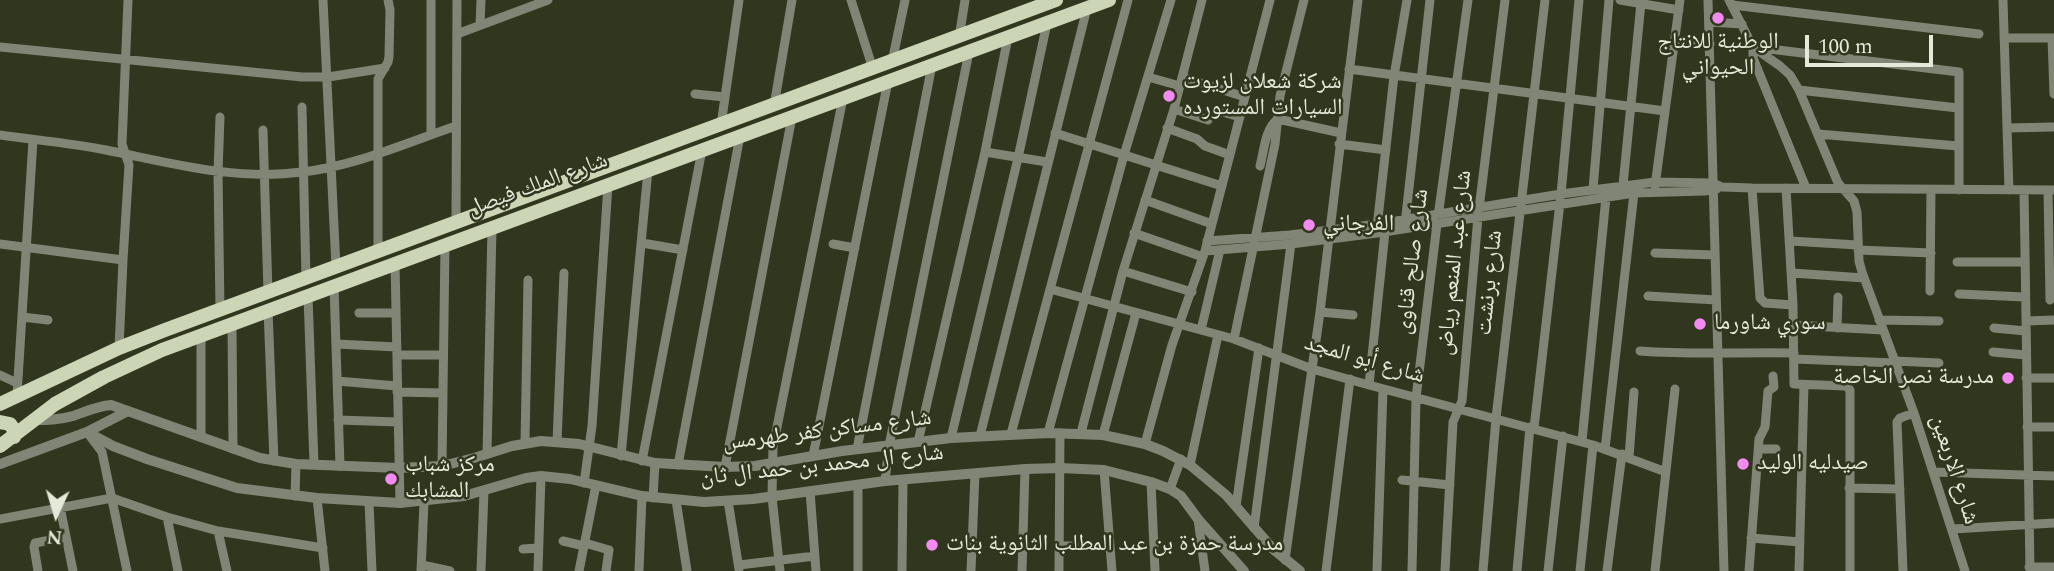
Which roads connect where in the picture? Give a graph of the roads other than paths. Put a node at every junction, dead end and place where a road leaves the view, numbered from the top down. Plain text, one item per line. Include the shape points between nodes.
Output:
1 (128, 0) edge
2 (323, 0) edge
3 (388, 0) edge
4 (431, 0) edge
5 (457, 0) edge
6 (481, 0) edge
7 (548, 0) edge
8 (739, 0) edge
9 (792, 0) edge
10 (851, 0) edge
11 (905, 0) edge
12 (965, 0) edge
13 (1056, 0) edge
14 (1109, 0) edge
15 (1128, 0) edge
16 (1171, 0) edge
17 (1202, 0) edge
18 (1270, 0) edge
19 (1304, 0) edge
20 (1358, 0) edge
21 (1407, 0) edge
22 (1430, 0) edge
23 (1468, 0) edge
24 (1505, 0) edge
25 (1545, 0) edge
26 (1579, 0) edge
27 (1609, 0) edge
28 (1620, 0) edge
29 (1708, 0) edge
30 (2003, 0) edge
31 (1731, 3) edge
32 (1641, 4) junction
33 (1029, 5) edge
34 (1680, 5) edge
35 (1087, 8) junction
36 (1709, 22) junction
37 (1047, 23) junction
38 (1742, 24) junction
39 (480, 25) junction
40 (457, 34) junction
41 (1979, 34) dead end
42 (959, 37) junction
43 (1008, 37) junction
44 (2004, 38) junction
45 (2053, 38) edge
46 (1675, 40) junction
47 (1710, 44) junction
48 (0, 47) edge
49 (1753, 47) junction
50 (969, 51) junction
51 (126, 60) junction
52 (892, 62) junction
53 (932, 65) junction
54 (385, 68) junction
55 (873, 69) junction
56 (1349, 69) junction
57 (1394, 76) junction
58 (328, 77) junction
59 (1148, 77) junction
60 (1421, 79) junction
61 (888, 81) junction
62 (1181, 81) junction
63 (1455, 84) junction
64 (1494, 89) junction
65 (1799, 90) junction
66 (695, 94) dead end
67 (1533, 94) junction
68 (2054, 94) edge
69 (725, 97) junction
70 (1245, 97) junction
71 (843, 98) junction
72 (1570, 99) junction
73 (1600, 102) junction
74 (774, 106) junction
75 (1632, 106) junction
76 (302, 107) dead end
77 (1958, 108) junction
78 (1174, 109) junction
79 (1219, 111) dead end
80 (1665, 111) junction
81 (220, 117) dead end
82 (792, 117) junction
83 (1240, 117) junction
84 (1208, 120) dead end
85 (1279, 120) junction
86 (721, 125) junction
87 (456, 126) junction
88 (2054, 127) edge
89 (1167, 128) junction
90 (2007, 128) junction
91 (263, 130) dead end
92 (1341, 133) junction
93 (431, 134) junction
94 (1055, 134) junction
95 (1818, 134) junction
96 (0, 135) edge
97 (740, 136) junction
98 (33, 140) junction
99 (1088, 144) junction
100 (1339, 144) junction
101 (1958, 146) junction
102 (702, 150) junction
103 (1386, 150) junction
104 (378, 152) junction
105 (985, 152) junction
106 (126, 155) junction
107 (1124, 155) junction
108 (1230, 155) junction
109 (1018, 158) junction
110 (1047, 162) junction
111 (1156, 165) junction
112 (1260, 166) dead end
113 (331, 167) junction
114 (648, 170) junction
115 (218, 172) junction
116 (304, 172) junction
117 (265, 175) junction
118 (585, 175) junction
119 (559, 185) junction
120 (608, 185) junction
121 (1623, 185) junction
122 (1222, 186) junction
123 (1655, 186) junction
124 (1716, 187) junction
125 (1752, 188) junction
126 (1786, 188) junction
127 (1806, 188) junction
128 (1593, 189) junction
129 (1843, 189) junction
130 (593, 190) junction
131 (1931, 190) junction
132 (1959, 190) junction
133 (2009, 190) junction
134 (2024, 190) junction
135 (2051, 190) edge
136 (1634, 193) junction
137 (1561, 194) junction
138 (1606, 197) junction
139 (568, 200) junction
140 (1145, 200) junction
141 (1520, 200) junction
142 (1559, 205) junction
143 (1519, 211) junction
144 (1479, 212) junction
145 (1406, 219) junction
146 (1438, 219) junction
147 (456, 223) junction
148 (1212, 224) junction
149 (492, 228) junction
150 (1380, 230) junction
151 (1405, 230) junction
152 (1134, 233) junction
153 (1328, 235) junction
154 (1790, 241) junction
155 (642, 243) junction
156 (1254, 243) junction
157 (0, 244) edge
158 (833, 244) dead end
159 (1291, 244) junction
160 (445, 245) junction
161 (26, 248) junction
162 (855, 248) junction
163 (1858, 248) junction
164 (683, 250) junction
165 (1205, 250) junction
166 (1220, 250) junction
167 (378, 252) junction
168 (1655, 253) dead end
169 (1931, 253) junction
170 (1715, 255) junction
171 (122, 260) junction
172 (1957, 262) dead end
173 (2025, 262) junction
174 (395, 263) junction
175 (336, 267) junction
176 (1123, 271) junction
177 (564, 273) dead end
178 (1791, 273) junction
179 (306, 278) junction
180 (1864, 278) junction
181 (528, 280) dead end
182 (334, 286) junction
183 (1050, 289) junction
184 (1930, 291) dead end
185 (268, 292) junction
186 (1192, 292) junction
187 (1959, 294) dead end
188 (307, 296) junction
189 (1647, 296) dead end
190 (1838, 297) dead end
191 (2025, 297) junction
192 (1084, 299) junction
193 (1716, 300) junction
194 (2050, 300) dead end
195 (1793, 305) junction
196 (1114, 307) junction
197 (220, 310) junction
198 (268, 310) junction
199 (1320, 312) junction
200 (359, 313) dead end
201 (396, 313) junction
202 (1136, 313) junction
203 (1353, 315) dead end
204 (22, 317) junction
205 (48, 320) dead end
206 (1879, 320) junction
207 (2054, 320) edge
208 (1938, 321) dead end
209 (232, 324) junction
210 (1180, 325) junction
211 (1793, 325) junction
212 (2026, 326) junction
213 (1837, 328) junction
214 (1994, 328) dead end
215 (1200, 330) junction
216 (1883, 330) junction
217 (201, 335) junction
218 (1218, 335) junction
219 (1234, 339) junction
220 (336, 344) junction
221 (119, 348) junction
222 (1259, 348) junction
223 (397, 351) junction
224 (1640, 351) dead end
225 (1717, 352) junction
226 (1993, 352) dead end
227 (443, 355) junction
228 (1276, 355) junction
229 (2026, 355) junction
230 (1794, 356) junction
231 (1895, 362) junction
232 (1939, 363) dead end
233 (1312, 369) junction
234 (0, 375) edge
235 (1773, 376) dead end
236 (2026, 378) junction
237 (2054, 378) edge
238 (1350, 379) junction
239 (337, 381) junction
240 (1369, 385) junction
241 (1804, 385) junction
242 (17, 389) junction
243 (397, 389) junction
244 (1383, 389) junction
245 (1675, 389) dead end
246 (1634, 392) dead end
247 (443, 393) junction
248 (1416, 398) junction
249 (0, 404) edge
250 (1460, 409) junction
251 (128, 411) junction
252 (1914, 413) junction
253 (1496, 418) junction
254 (33, 420) junction
255 (338, 420) junction
256 (0, 422) edge
257 (398, 422) junction
258 (1532, 427) junction
259 (2027, 427) junction
260 (2054, 427) edge
261 (87, 432) junction
262 (1054, 433) junction
263 (1081, 433) junction
264 (1011, 434) junction
265 (1103, 435) junction
266 (980, 436) junction
267 (1563, 436) junction
268 (14, 437) junction
269 (201, 437) junction
270 (951, 438) junction
271 (1582, 441) junction
272 (557, 442) junction
273 (918, 442) junction
274 (524, 443) junction
275 (1145, 444) junction
276 (1594, 445) junction
277 (0, 446) edge
278 (589, 446) junction
279 (889, 446) junction
280 (233, 449) junction
281 (857, 449) junction
282 (1605, 449) junction
283 (1759, 449) junction
284 (1776, 449) dead end
285 (487, 454) junction
286 (621, 456) junction
287 (813, 456) junction
288 (1625, 456) junction
289 (274, 461) junction
290 (642, 461) junction
291 (1185, 462) junction
292 (656, 463) junction
293 (772, 463) junction
294 (0, 464) edge
295 (296, 464) junction
296 (314, 464) junction
297 (678, 465) junction
298 (340, 466) junction
299 (442, 466) junction
300 (399, 467) junction
301 (725, 467) junction
302 (1060, 468) junction
303 (1025, 469) junction
304 (1104, 470) junction
305 (1665, 472) junction
306 (1933, 472) junction
307 (975, 474) junction
308 (541, 476) junction
309 (2028, 476) junction
310 (2054, 476) edge
311 (903, 480) junction
312 (1402, 480) dead end
313 (886, 481) junction
314 (1414, 481) junction
315 (1151, 482) junction
316 (584, 483) junction
317 (596, 485) junction
318 (858, 485) junction
319 (1450, 485) junction
320 (1849, 488) junction
321 (1170, 489) junction
322 (1900, 489) junction
323 (484, 491) junction
324 (810, 491) junction
325 (295, 496) junction
326 (647, 497) junction
327 (772, 497) junction
328 (112, 498) junction
329 (317, 498) junction
330 (676, 500) junction
331 (728, 501) junction
332 (369, 502) junction
333 (424, 502) junction
334 (400, 503) junction
335 (1236, 506) junction
336 (60, 508) junction
337 (167, 517) junction
338 (0, 519) edge
339 (1198, 519) junction
340 (2029, 523) junction
341 (2054, 523) edge
342 (1254, 528) junction
343 (1953, 529) junction
344 (218, 531) junction
345 (66, 537) junction
346 (1751, 538) junction
347 (563, 541) dead end
348 (1800, 542) junction
349 (584, 544) junction
350 (1060, 546) junction
351 (1085, 546) dead end
352 (323, 548) junction
353 (538, 548) junction
354 (523, 549) dead end
355 (816, 556) junction
356 (1285, 560) junction
357 (779, 561) junction
358 (2054, 567) edge
359 (422, 568) edge
360 (739, 568) edge
361 (2029, 569) edge
362 (38, 571) edge
363 (73, 571) edge
364 (127, 571) edge
365 (178, 571) edge
366 (227, 571) edge
367 (325, 571) edge
368 (372, 571) edge
369 (450, 571) edge
370 (481, 571) edge
371 (538, 571) edge
372 (579, 571) edge
373 (606, 571) edge
374 (639, 571) edge
375 (687, 571) edge
376 (780, 571) edge
377 (816, 571) edge
378 (858, 571) edge
379 (902, 571) edge
380 (971, 571) edge
381 (1022, 571) edge
382 (1059, 571) edge
383 (1112, 571) edge
384 (1155, 571) edge
385 (1205, 571) edge
386 (1244, 571) edge
387 (1300, 571) edge
388 (1326, 571) edge
389 (1377, 571) edge
390 (1412, 571) edge
391 (1445, 571) edge
392 (1483, 571) edge
393 (1517, 571) edge
394 (1548, 571) edge
395 (1580, 571) edge
396 (1608, 571) edge
397 (1655, 571) edge
398 (1724, 571) edge
399 (1749, 571) edge
400 (1799, 571) edge
401 (1850, 571) edge
402 (1903, 571) edge
403 (1965, 571) edge

1 - 51 street
2 - 58 street
3 - 54 street via 389,57
4 - 93 street
5 - 40 street
6 - 39 street
7 - 39 street
8 - 69 street
9 - 74 street
10 - 55 street
11 - 52 street
12 - 42 street
13 - 33 main road, شارع الملك فيصل
14 - 35 main road, شارع الملك فيصل
15 - 99 street
16 - 59 street
17 - 62 street
18 - 70 street
19 - 85 street via 1280,96
20 - 56 street
21 - 57 street
22 - 60 street
23 - 63 street, شارع صالح قناوى
24 - 64 street, شارع عبد المنعم رياض
25 - 67 street, شارع برنشت
26 - 72 street
27 - 73 street
28 - 32 street
29 - 36 street
30 - 44 street
31 - 38 street, شارع الاربعين
31 - 41 street
32 - 34 street
32 - 75 street
33 - 42 main road, شارع الملك فيصل
34 - 46 street
35 - 37 main road, شارع الملك فيصل
35 - 94 street
36 - 38 street
36 - 47 street
37 - 43 main road, شارع الملك فيصل
37 - 109 street
38 - 49 street, شارع الاربعين
39 - 40 street
40 - 87 street
42 - 52 main road, شارع الملك فيصل
43 - 50 main road, شارع الملك فيصل
43 - 105 street
44 - 45 street
44 - 90 street
45 - 68 street
46 - 47 street
46 - 80 street
47 - 124 street
48 - 51 street
49 - 65 street, شارع الاربعين via 1790,75
49 - 77 street via 1959,72
49 - 127 street, شارع الاربعين via 1753,58
50 - 53 main road, شارع الملك فيصل
50 - 279 street
51 - 58 street
51 - 106 street via 122,144
52 - 55 main road, شارع الملك فيصل
53 - 61 main road, شارع الملك فيصل
53 - 281 street
54 - 58 street
54 - 104 street via 378,79
55 - 74 main road, شارع الملك فيصل
56 - 57 street
56 - 92 street
57 - 60 street
57 - 103 street
58 - 113 street
59 - 62 street
59 - 107 street
60 - 63 street
60 - 145 street
61 - 71 main road, شارع الملك فيصل
61 - 162 street
62 - 70 street
62 - 78 street
63 - 64 street
63 - 146 street, شارع صالح قناوى
64 - 67 street
64 - 144 street, شارع عبد المنعم رياض
65 - 77 street
65 - 95 street, شارع الاربعين
66 - 69 street
67 - 72 street
67 - 141 street, شارع برنشت
69 - 86 street
70 - 83 street
71 - 82 main road, شارع الملك فيصل
71 - 293 street
72 - 73 street
72 - 137 street
73 - 75 street
73 - 128 street
74 - 86 main road, شارع الملك فيصل
75 - 80 street
75 - 121 street
76 - 116 street
77 - 101 street
78 - 84 street
78 - 89 street
79 - 83 street
80 - 123 street
81 - 115 street
82 - 97 main road, شارع الملك فيصل
82 - 301 street
83 - 108 street
85 - 92 street
85 - 112 street via 1269,128
85 - 156 street
86 - 118 main road, شارع الملك فيصل
87 - 93 street
87 - 147 street
88 - 90 street
89 - 108 street
89 - 111 street
90 - 133 street
91 - 117 street
92 - 100 street
93 - 104 street
94 - 99 street
94 - 110 street
95 - 101 street
95 - 129 street, شارع الاربعين
96 - 98 street
97 - 102 main road, شارع الملك فيصل
97 - 297 street
98 - 106 street
98 - 161 street
99 - 107 street
99 - 183 street
100 - 103 street
100 - 153 street
101 - 132 street
102 - 114 main road, شارع الملك فيصل
102 - 164 street
103 - 150 street
104 - 113 street
104 - 167 street
105 - 109 street
105 - 273 street
106 - 115 street
106 - 171 street
107 - 111 street
107 - 192 street
108 - 122 street
109 - 110 street
109 - 270 street
110 - 266 street
111 - 122 street
111 - 140 street
113 - 116 street
113 - 175 street
114 - 120 main road, شارع الملك فيصل
114 - 155 street
115 - 117 street
115 - 197 street
116 - 117 street
116 - 179 street
117 - 185 street
118 - 119 main road, شارع الملك فيصل
118 - 130 main road via 584,185
119 - 139 main road via 568,192
119 - 147 main road, شارع الملك فيصل
120 - 130 main road, شارع الملك فيصل
120 - 278 street
121 - 123 street
121 - 128 street
122 - 148 street
123 - 124 street
123 - 136 street
124 - 125 street
124 - 170 street
125 - 126 street
125 - 195 street via 1759,298 1765,303
126 - 127 street
126 - 154 street
127 - 129 street
128 - 137 street
129 - 131 street
129 - 163 street, شارع الاربعين via 1857,212
130 - 139 main road, شارع الملك فيصل
131 - 132 street
131 - 169 street
132 - 133 street
133 - 134 street
134 - 135 street
134 - 173 street
135 - 194 street
136 - 138 street
136 - 282 street
137 - 141 street
137 - 142 street
138 - 142 street
138 - 271 street
139 - 149 main road, شارع الملك فيصل
140 - 148 street
140 - 152 street
141 - 143 street, شارع برنشت
141 - 144 street
142 - 143 street
142 - 258 street
143 - 144 street
143 - 253 street, شارع برنشت
144 - 146 street
144 - 250 street, شارع عبد المنعم رياض
145 - 146 street
145 - 150 street
145 - 151 street
146 - 151 street
146 - 248 street, شارع صالح قناوى
147 - 167 main road, شارع الملك فيصل
148 - 165 street
149 - 160 main road, شارع الملك فيصل
149 - 285 street
150 - 151 street
150 - 153 street
150 - 240 street
152 - 165 street
152 - 176 street
153 - 156 street
153 - 159 street
153 - 199 street
154 - 163 street
154 - 178 street
155 - 164 street
155 - 286 street
156 - 159 street
156 - 165 street
156 - 166 street
156 - 219 street
157 - 161 street
158 - 162 street
159 - 228 street
160 - 174 main road, شارع الملك فيصل
160 - 227 street
161 - 171 street
161 - 204 street
162 - 287 street
163 - 169 street
163 - 180 street, شارع الاربعين
164 - 290 street
165 - 166 street
165 - 186 street
166 - 215 street
167 - 175 main road, شارع الملك فيصل
168 - 170 street
169 - 184 street
170 - 193 street
171 - 221 street
172 - 173 street
173 - 191 street
174 - 182 main road, شارع الملك فيصل
174 - 201 street
175 - 179 main road, شارع الملك فيصل
176 - 186 street
176 - 196 street
177 - 272 street
178 - 180 street
178 - 195 street
179 - 185 main road, شارع الملك فيصل
180 - 206 street, شارع الاربعين
181 - 274 street
182 - 188 main road, شارع الملك فيصل
182 - 220 street
183 - 192 street, شارع أبو المجد
183 - 264 street
185 - 197 main road, شارع الملك فيصل
186 - 210 street
187 - 191 street
188 - 198 main road, شارع الملك فيصل
188 - 296 street
189 - 193 street
190 - 213 street
191 - 212 street
192 - 196 street, شارع أبو المجد
192 - 262 street
193 - 225 street
195 - 211 street
196 - 202 street, شارع أبو المجد
196 - 263 street
197 - 221 main road, شارع الملك فيصل
198 - 209 main road, شارع الملك فيصل
198 - 289 street
199 - 203 street
199 - 233 street
200 - 201 street
201 - 223 street
202 - 210 street, شارع أبو المجد
202 - 265 street
204 - 205 street
204 - 242 street
206 - 208 street
206 - 216 street, شارع الاربعين
207 - 212 street
209 - 217 main road, شارع الملك فيصل
209 - 280 street
210 - 215 street, شارع أبو المجد
210 - 275 street
211 - 213 street
211 - 230 street
212 - 214 street
212 - 229 street
213 - 216 street
215 - 218 street, شارع أبو المجد
216 - 231 street, شارع الاربعين
217 - 254 main road, شارع الملك فيصل via 114,372
217 - 269 street
218 - 219 street, شارع أبو المجد
218 - 291 street
219 - 222 street, شارع أبو المجد
220 - 223 street
220 - 239 street
221 - 242 main road, شارع الملك فيصل
222 - 228 street, شارع أبو المجد
222 - 335 street
223 - 227 street
223 - 243 street
224 - 225 street
225 - 230 street
225 - 398 street
226 - 229 street
227 - 247 street
228 - 233 street, شارع أبو المجد
228 - 342 street
229 - 236 street
230 - 231 street
230 - 241 street via 1794,384
231 - 232 street
231 - 252 street, شارع الاربعين
233 - 238 street, شارع أبو المجد
233 - 356 street
234 - 242 street
235 - 283 street
236 - 237 street
236 - 259 street
238 - 240 street, شارع أبو المجد
238 - 388 street
239 - 243 street
239 - 255 street
240 - 244 street, شارع أبو المجد
241 - 320 street via 1846,386 1850,390
241 - 348 street
242 - 249 main road, شارع الملك فيصل
243 - 247 street
243 - 257 street
244 - 248 street, شارع أبو المجد
244 - 389 street
245 - 305 street
246 - 288 street
247 - 299 street
248 - 250 street, شارع أبو المجد
248 - 314 street, شارع صالح قناوى
250 - 253 street, شارع أبو المجد
250 - 319 street, شارع عبد المنعم رياض via 1452,422
251 - 254 street, شارع مساكن كفر طهرمس via 106,405 72,416
251 - 261 street
251 - 269 street, شارع مساكن كفر طهرمس
252 - 306 street, شارع الاربعين
252 - 322 street via 1897,422
253 - 258 street, شارع أبو المجد
253 - 392 street, شارع برنشت
254 - 268 main road, شارع الملك فيصل
255 - 257 street
255 - 298 street
256 - 268 main road via 10,424
257 - 300 street
258 - 267 street, شارع أبو المجد
258 - 393 street
259 - 260 street
259 - 309 street
261 - 294 street
261 - 325 street, شارع ال محمد بن حمد ال ثان via 113,446 237,488
261 - 328 street via 102,452
262 - 263 street, شارع مساكن كفر طهرمس
262 - 264 street, شارع مساكن كفر طهرمس
262 - 302 street
263 - 265 street, شارع مساكن كفر طهرمس
264 - 266 street, شارع مساكن كفر طهرمس
265 - 275 street, شارع مساكن كفر طهرمس
266 - 270 street, شارع مساكن كفر طهرمس
267 - 271 street, شارع أبو المجد
267 - 394 street
268 - 277 main road, شارع الملك فيصل
269 - 280 street, شارع مساكن كفر طهرمس
270 - 273 street, شارع مساكن كفر طهرمس
271 - 276 street, شارع أبو المجد
272 - 274 street, شارع مساكن كفر طهرمس
272 - 278 street, شارع مساكن كفر طهرمس
273 - 279 street, شارع مساكن كفر طهرمس
274 - 285 street, شارع مساكن كفر طهرمس
275 - 291 street, شارع مساكن كفر طهرمس
276 - 282 street, شارع أبو المجد
276 - 395 street
278 - 286 street, شارع مساكن كفر طهرمس
278 - 316 street
279 - 281 street, شارع مساكن كفر طهرمس
279 - 313 street
280 - 289 street, شارع مساكن كفر طهرمس
281 - 287 street, شارع مساكن كفر طهرمس
282 - 288 street, شارع أبو المجد
283 - 284 street
283 - 346 street
285 - 299 street, شارع مساكن كفر طهرمس
286 - 290 street, شارع مساكن كفر طهرمس
287 - 293 street, شارع مساكن كفر طهرمس
288 - 305 street, شارع أبو المجد
288 - 396 street
289 - 295 street, شارع مساكن كفر طهرمس
290 - 292 street, شارع مساكن كفر طهرمس
291 - 321 street
291 - 335 street, شارع مساكن كفر طهرمس
292 - 297 street, شارع مساكن كفر طهرمس
292 - 326 street
293 - 301 street, شارع مساكن كفر طهرمس
293 - 327 street
295 - 296 street, شارع مساكن كفر طهرمس
295 - 325 street
296 - 298 street, شارع مساكن كفر طهرمس
297 - 301 street, شارع مساكن كفر طهرمس
298 - 300 street, شارع مساكن كفر طهرمس
299 - 300 street, شارع مساكن كفر طهرمس
300 - 334 street
302 - 303 street, شارع ال محمد بن حمد ال ثان
302 - 304 street, شارع ال محمد بن حمد ال ثان
302 - 350 street
303 - 307 street, شارع ال محمد بن حمد ال ثان
303 - 381 street
304 - 315 street, شارع ال محمد بن حمد ال ثان
304 - 383 street
305 - 397 street
306 - 309 street
306 - 343 street, شارع الاربعين
307 - 311 street, شارع ال محمد بن حمد ال ثان
307 - 380 street
308 - 316 street, شارع ال محمد بن حمد ال ثان
308 - 323 street, شارع ال محمد بن حمد ال ثان
308 - 353 street
309 - 310 street
309 - 340 street
311 - 313 street, شارع ال محمد بن حمد ال ثان
311 - 379 street
312 - 314 street
313 - 318 street, شارع ال محمد بن حمد ال ثان
314 - 319 street
314 - 390 street, شارع صالح قناوى
315 - 321 street, شارع ال محمد بن حمد ال ثان
315 - 384 street
316 - 317 street, شارع ال محمد بن حمد ال ثان
317 - 326 street, شارع ال محمد بن حمد ال ثان
317 - 349 street
318 - 324 street, شارع ال محمد بن حمد ال ثان
318 - 378 street
319 - 391 street, شارع عبد المنعم رياض
320 - 322 street
320 - 401 street
321 - 339 street, شارع ال محمد بن حمد ال ثان
322 - 402 street
323 - 333 street, شارع ال محمد بن حمد ال ثان
323 - 370 street
324 - 327 street, شارع ال محمد بن حمد ال ثان
324 - 355 street
325 - 329 street, شارع ال محمد بن حمد ال ثان
326 - 330 street, شارع ال محمد بن حمد ال ثان
326 - 374 street
327 - 331 street, شارع ال محمد بن حمد ال ثان
327 - 357 street
328 - 336 street
328 - 337 street
328 - 364 street
329 - 332 street, شارع ال محمد بن حمد ال ثان
329 - 352 street
330 - 331 street, شارع ال محمد بن حمد ال ثان
330 - 375 street
331 - 360 street
332 - 334 street, شارع ال محمد بن حمد ال ثان
332 - 368 street
333 - 334 street, شارع ال محمد بن حمد ال ثان
333 - 359 street
335 - 342 street, شارع مساكن كفر طهرمس
336 - 338 street
336 - 345 street
337 - 344 street
337 - 365 street
339 - 385 street
339 - 386 street, شارع ال محمد بن حمد ال ثان
340 - 341 street
340 - 343 street
340 - 361 street
342 - 356 street, شارع مساكن كفر طهرمس
343 - 403 street, شارع الاربعين
344 - 352 street
344 - 366 street
345 - 362 street via 35,543
345 - 363 street
346 - 348 street
346 - 399 street
347 - 349 street
348 - 400 street
349 - 372 street
349 - 373 street via 609,550
350 - 351 street
350 - 382 street
352 - 367 street
353 - 354 street
353 - 371 street
355 - 357 street
355 - 377 street
356 - 387 street, شارع مساكن كفر طهرمس
357 - 360 street
357 - 376 street
358 - 361 street
359 - 369 street

